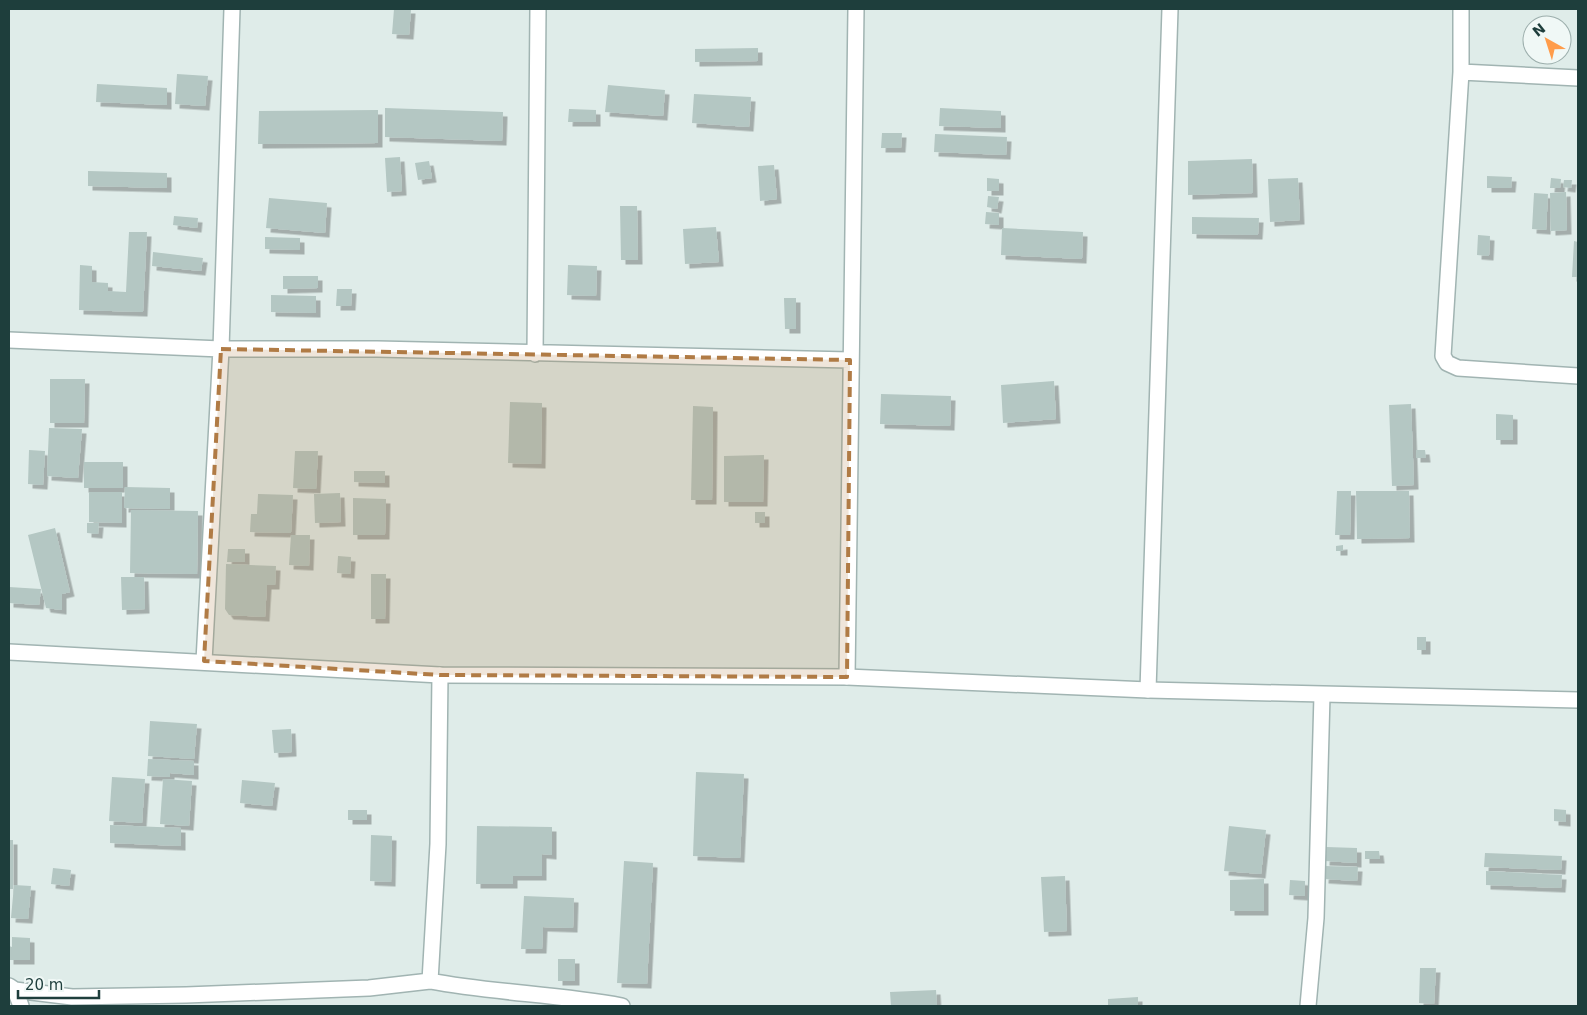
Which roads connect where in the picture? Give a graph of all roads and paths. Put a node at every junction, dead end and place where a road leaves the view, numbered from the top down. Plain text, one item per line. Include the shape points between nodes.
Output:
1 (232, 9) edge
2 (538, 9) edge
3 (856, 9) edge
4 (1170, 9) edge
5 (1461, 9) edge
6 (1461, 72) junction
7 (1578, 78) edge
8 (9, 340) edge
9 (221, 349) junction
10 (535, 354) junction
11 (850, 360) junction
12 (1578, 376) edge
13 (9, 652) edge
14 (204, 661) junction
15 (440, 675) junction
16 (846, 677) junction
17 (1148, 690) junction
18 (1322, 695) junction
19 (1578, 700) edge
20 (430, 981) junction
21 (12, 988) edge
22 (21, 1006) edge
23 (622, 1006) edge
24 (1308, 1006) edge

1 - 9 street
2 - 10 street
3 - 11 street
4 - 17 street
5 - 6 street
6 - 7 street
6 - 12 street via 1443,356 1447,363 1458,368
8 - 9 street
9 - 10 street
9 - 14 street
10 - 11 street
11 - 16 street
13 - 14 street
14 - 15 street
15 - 16 street
15 - 20 street via 438,844
16 - 17 street
17 - 18 street
18 - 19 street
18 - 24 street via 1316,918
20 - 21 street via 369,988 186,995 72,996
20 - 23 street via 468,989 582,998
21 - 22 street

